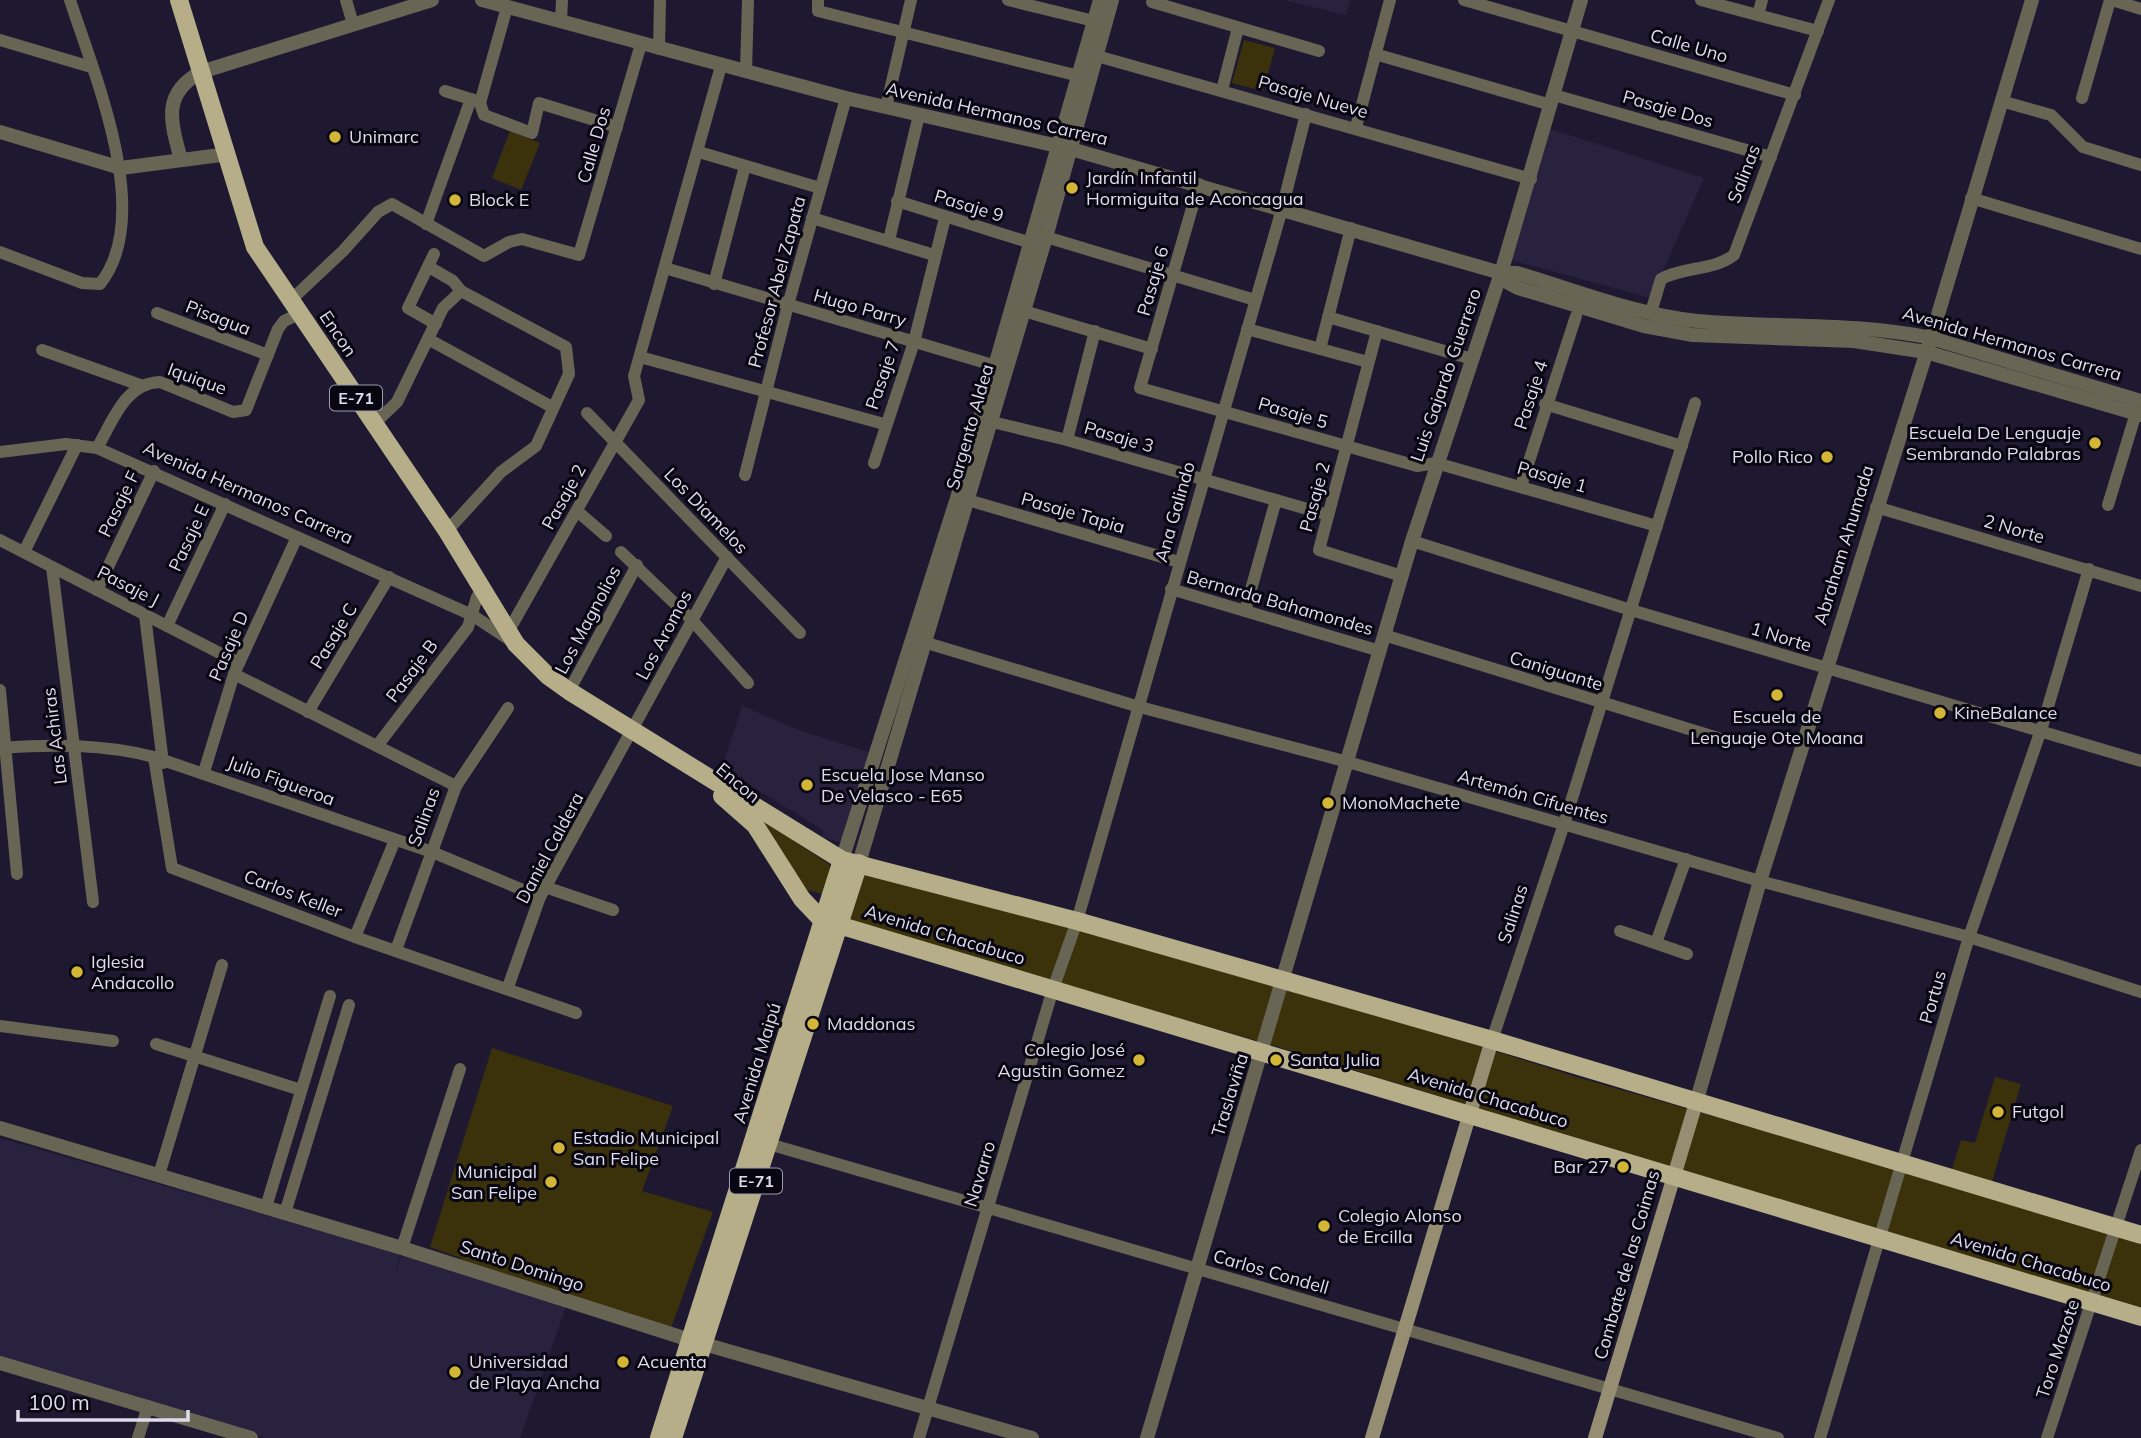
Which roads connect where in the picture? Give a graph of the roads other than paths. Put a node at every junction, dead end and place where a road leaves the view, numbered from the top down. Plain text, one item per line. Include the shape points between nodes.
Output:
1 (70, 0) edge
2 (179, 0) edge
3 (346, 0) edge
4 (432, 0) edge
5 (482, 0) edge
6 (562, 0) edge
7 (660, 0) edge
8 (748, 0) edge
9 (911, 0) edge
10 (1008, 0) edge
11 (1100, 0) edge
12 (1112, 0) edge
13 (1390, 0) edge
14 (1464, 0) edge
15 (1581, 0) edge
16 (1701, 0) edge
17 (1762, 0) edge
18 (1829, 0) edge
19 (2032, 0) edge
20 (2111, 0) edge
21 (1152, 2) dead end
22 (1716, 2) edge
23 (818, 5) edge
24 (506, 7) junction
25 (2141, 9) edge
26 (1758, 15) junction
27 (1094, 21) junction
28 (561, 22) junction
29 (353, 24) junction
30 (1238, 28) junction
31 (1573, 31) junction
32 (1818, 31) junction
33 (904, 33) junction
34 (0, 40) edge
35 (641, 44) junction
36 (659, 49) junction
37 (1319, 51) dead end
38 (1091, 54) junction
39 (1375, 54) junction
40 (721, 66) junction
41 (91, 67) junction
42 (201, 72) junction
43 (746, 72) junction
44 (1079, 76) junction
45 (1222, 90) junction
46 (445, 91) dead end
47 (1795, 95) junction
48 (846, 98) junction
49 (2082, 98) dead end
50 (1553, 100) junction
51 (476, 101) junction
52 (2001, 101) junction
53 (886, 107) junction
54 (1306, 114) junction
55 (919, 115) junction
56 (617, 127) junction
57 (1356, 127) junction
58 (0, 132) edge
59 (1065, 148) junction
60 (699, 152) junction
61 (228, 154) junction
62 (1771, 157) junction
63 (181, 160) junction
64 (2141, 165) edge
65 (745, 166) junction
66 (121, 168) junction
67 (1531, 179) junction
68 (1199, 184) junction
69 (820, 188) junction
70 (1971, 198) junction
71 (897, 201) junction
72 (1282, 209) junction
73 (812, 218) junction
74 (945, 218) junction
75 (426, 224) junction
76 (1351, 228) junction
77 (1046, 237) junction
78 (889, 240) junction
79 (1031, 243) junction
80 (2141, 249) edge
81 (0, 253) edge
82 (434, 254) dead end
83 (934, 255) junction
84 (429, 267) junction
85 (665, 268) junction
86 (1174, 273) junction
87 (1501, 273) junction
88 (714, 284) junction
89 (461, 291) junction
90 (1255, 300) junction
91 (788, 304) junction
92 (295, 307) junction
93 (1024, 311) junction
94 (1651, 312) junction
95 (157, 313) dead end
96 (1576, 316) dead end
97 (1328, 317) junction
98 (436, 324) junction
99 (1247, 329) junction
100 (1094, 331) junction
101 (1377, 331) junction
102 (1931, 338) junction
103 (428, 339) junction
104 (914, 342) junction
105 (1152, 349) junction
106 (1320, 349) junction
107 (42, 350) dead end
108 (1926, 352) junction
109 (268, 355) junction
110 (640, 357) junction
111 (1472, 359) junction
112 (1368, 362) junction
113 (1001, 367) junction
114 (139, 385) junction
115 (1140, 388) joint
116 (767, 391) junction
117 (1695, 403) dead end
118 (1545, 404) junction
119 (552, 407) junction
120 (2139, 410) edge
121 (1223, 412) junction
122 (587, 413) dead end
123 (986, 421) junction
124 (374, 424) junction
125 (884, 424) junction
126 (1067, 440) junction
127 (614, 441) junction
128 (77, 445) junction
129 (1682, 446) junction
130 (1346, 447) junction
131 (97, 448) junction
132 (0, 452) edge
133 (874, 463) dead end
134 (1436, 463) junction
135 (155, 471) junction
136 (746, 475) dead end
137 (1203, 479) junction
138 (1521, 486) junction
139 (963, 499) junction
140 (1276, 500) junction
141 (225, 503) junction
142 (2108, 505) dead end
143 (1876, 507) junction
144 (578, 511) junction
145 (1328, 515) junction
146 (1657, 526) junction
147 (447, 531) junction
148 (606, 536) dead end
149 (297, 537) junction
150 (0, 540) edge
151 (1412, 541) junction
152 (24, 552) junction
153 (621, 552) dead end
154 (727, 557) junction
155 (1179, 562) junction
156 (637, 565) junction
157 (52, 567) junction
158 (2089, 569) junction
159 (1402, 576) junction
160 (389, 577) junction
161 (2141, 586) edge
162 (483, 589) junction
163 (1171, 589) junction
164 (97, 590) junction
165 (1631, 610) junction
166 (1245, 611) junction
167 (145, 615) junction
168 (472, 615) junction
169 (691, 619) junction
170 (167, 626) junction
171 (800, 633) dead end
172 (1384, 635) junction
173 (512, 638) junction
174 (920, 641) junction
175 (1380, 651) junction
176 (237, 668) junction
177 (1826, 669) junction
178 (748, 683) dead end
179 (0, 690) edge
180 (569, 691) junction
181 (1601, 704) junction
182 (1136, 706) junction
183 (508, 708) dead end
184 (308, 712) junction
185 (635, 730) junction
186 (2041, 730) junction
187 (1718, 738) dead end
188 (74, 746) junction
189 (377, 747) junction
190 (3, 748) edge
191 (158, 760) junction
192 (2141, 761) edge
193 (1348, 762) junction
194 (204, 772) junction
195 (456, 786) junction
196 (1564, 824) junction
197 (395, 840) junction
198 (432, 852) junction
199 (1686, 859) junction
200 (851, 862) junction
201 (17, 874) dead end
202 (1760, 881) junction
203 (543, 892) junction
204 (93, 902) dead end
205 (613, 909) dead end
206 (1077, 921) junction
207 (831, 922) junction
208 (1620, 931) dead end
209 (355, 937) junction
210 (1969, 937) junction
211 (1656, 943) junction
212 (397, 950) junction
213 (1687, 954) dead end
214 (222, 965) dead end
215 (1284, 981) junction
216 (508, 987) junction
217 (1053, 989) junction
218 (2141, 992) edge
219 (330, 996) dead end
220 (349, 1005) dead end
221 (576, 1013) dead end
222 (0, 1026) edge
223 (1492, 1040) junction
224 (113, 1041) dead end
225 (156, 1044) dead end
226 (1263, 1052) junction
227 (195, 1056) junction
228 (460, 1069) dead end
229 (301, 1090) junction
230 (1696, 1103) junction
231 (1469, 1115) junction
232 (0, 1128) edge
233 (762, 1142) junction
234 (2141, 1150) edge
235 (1903, 1162) junction
236 (159, 1175) junction
237 (1672, 1176) junction
238 (266, 1207) junction
239 (988, 1208) junction
240 (285, 1213) junction
241 (2116, 1227) junction
242 (2141, 1235) edge
243 (1880, 1238) junction
244 (402, 1248) junction
245 (1199, 1269) junction
246 (2091, 1302) junction
247 (2141, 1317) edge
248 (1405, 1329) junction
249 (697, 1342) junction
250 (0, 1363) edge
251 (1610, 1391) junction
252 (148, 1406) junction
253 (928, 1408) junction
254 (138, 1438) edge
255 (251, 1438) edge
256 (659, 1438) edge
257 (673, 1438) edge
258 (919, 1438) edge
259 (1032, 1438) edge
260 (1147, 1438) edge
261 (1373, 1438) edge
262 (1595, 1438) edge
263 (1777, 1438) edge
264 (1820, 1438) edge
265 (2047, 1438) edge

1 - 41 street
2 - 42 main road, Encon / E-71
3 - 29 street
4 - 29 street
5 - 24 street, Avenida Hermanos Carrera
6 - 28 street
7 - 36 street
8 - 43 street
9 - 33 street
10 - 27 street
11 - 27 street, Sargento Aldea
12 - 38 street, Sargento Aldea
13 - 39 street
14 - 31 street, Calle Uno
15 - 31 street, Luis Gajardo Guerrero
16 - 22 street
17 - 26 street
18 - 32 street, Salinas
19 - 52 street, Abraham Ahumada
20 - 25 street
20 - 49 street
21 - 30 street
22 - 26 street
23 - 33 street
24 - 28 street, Avenida Hermanos Carrera
24 - 51 street
26 - 32 street
27 - 38 street, Sargento Aldea
28 - 35 street, Avenida Hermanos Carrera
29 - 42 street
30 - 37 street
30 - 45 street
31 - 47 street, Calle Uno
31 - 50 street, Luis Gajardo Guerrero
32 - 47 street, Salinas
33 - 44 street
33 - 53 street
34 - 41 street
35 - 36 street, Avenida Hermanos Carrera
35 - 56 street, Calle Dos
36 - 40 street, Avenida Hermanos Carrera
38 - 44 street, Sargento Aldea
38 - 45 street, Pasaje Nueve
38 - 59 street, Sargento Aldea
39 - 50 street, Pasaje Dos
39 - 57 street
40 - 43 street, Avenida Hermanos Carrera
40 - 60 street
41 - 66 street
42 - 61 main road, Encon / E-71
42 - 63 street via 186,80 173,99 172,125
43 - 48 street, Avenida Hermanos Carrera
44 - 59 street, Sargento Aldea
45 - 54 street, Pasaje Nueve
46 - 51 street
47 - 62 street, Salinas
48 - 53 street, Avenida Hermanos Carrera
48 - 69 street, Profesor Abel Zapata
50 - 62 street, Pasaje Dos
50 - 67 street, Luis Gajardo Guerrero
51 - 56 street via 484,115 532,133 539,103
51 - 75 street
52 - 64 street via 2051,115 2083,147
52 - 70 street, Abraham Ahumada
53 - 55 street, Avenida Hermanos Carrera
54 - 57 street, Pasaje Nueve
54 - 72 street, Ana Galindo
55 - 59 street, Avenida Hermanos Carrera
55 - 71 street
56 - 75 street, Calle Dos via 579,255 522,239 489,256 481,255
57 - 67 street, Pasaje Nueve
58 - 66 street
59 - 68 street, Avenida Hermanos Carrera
59 - 77 street, Sargento Aldea
59 - 79 street, Sargento Aldea
60 - 65 street
60 - 85 street
61 - 63 street
61 - 92 main road, Encon / E-71 via 256,247
62 - 94 street, Salinas via 1734,255 1723,263 1691,267 1661,279
63 - 66 street
65 - 69 street
65 - 88 street
66 - 81 street via 122,214 112,269 100,284 82,283
67 - 87 street, Luis Gajardo Guerrero
68 - 72 street, Avenida Hermanos Carrera
68 - 86 street, Pasaje 6
69 - 73 street, Profesor Abel Zapata
70 - 80 street
70 - 102 street, Abraham Ahumada
71 - 74 street, Pasaje 9
71 - 78 street
72 - 76 street, Avenida Hermanos Carrera
72 - 90 street, Ana Galindo
73 - 78 street
73 - 91 street, Profesor Abel Zapata
74 - 79 street, Pasaje 9
74 - 83 street, Pasaje 7
75 - 92 street, Iquique via 392,204 385,206
76 - 87 street, Avenida Hermanos Carrera
76 - 97 street
77 - 86 street
77 - 93 street, Sargento Aldea
78 - 83 street
79 - 113 street, Sargento Aldea
82 - 84 street
83 - 104 street, Pasaje 7
84 - 89 street
84 - 98 street via 408,308
85 - 88 street, Hugo Parry
85 - 110 street
86 - 90 street
86 - 105 street, Pasaje 6
87 - 94 street, Avenida Hermanos Carrera via 1517,273
87 - 108 street, Avenida Hermanos Carrera via 1518,288 1674,331 1723,338 1854,341
87 - 111 street, Luis Gajardo Guerrero
88 - 91 street, Hugo Parry
89 - 98 street via 443,308
89 - 119 street via 566,347 569,374
90 - 99 street, Ana Galindo
91 - 104 street, Hugo Parry
91 - 116 street, Profesor Abel Zapata
92 - 109 street, Iquique
92 - 124 main road, Encon / E-71
93 - 100 street
93 - 113 street, Sargento Aldea
94 - 102 street, Avenida Hermanos Carrera via 1696,321 1877,328
95 - 109 street, Pisagua
96 - 118 street, Pasaje 4
97 - 101 street
97 - 106 street
98 - 103 street
99 - 106 street
99 - 121 street, Ana Galindo
100 - 105 street
100 - 126 street
101 - 111 street
101 - 112 street, Pasaje 2
102 - 108 street, Abraham Ahumada
102 - 120 street, Avenida Hermanos Carrera
103 - 119 street
103 - 124 street via 397,402
104 - 113 street, Hugo Parry
104 - 125 street, Pasaje 7
105 - 115 street, Pasaje 6
106 - 112 street
107 - 114 street
108 - 120 street, Avenida Hermanos Carrera
108 - 143 street, Abraham Ahumada
109 - 114 street, Iquique via 250,406 242,412 160,382
110 - 116 street
110 - 127 street, Pasaje 2 via 634,376 639,400
111 - 134 street, Luis Gajardo Guerrero
112 - 130 street, Pasaje 2
113 - 123 street, Sargento Aldea
114 - 131 street, Iquique
115 - 121 street, Pasaje 5
116 - 125 street
116 - 136 street, Profesor Abel Zapata
117 - 129 street, Salinas
118 - 129 street
118 - 138 street, Pasaje 4
119 - 147 street via 536,446 501,472
120 - 142 street
121 - 130 street, Pasaje 5
121 - 137 street, Ana Galindo
122 - 127 street, Los Diamelos
123 - 126 street, Pasaje 3
123 - 139 street, Sargento Aldea
124 - 147 main road, Encon / E-71
125 - 133 street, Pasaje 7
126 - 137 street, Pasaje 3
127 - 144 street, Pasaje 2
127 - 154 street, Los Diamelos
128 - 131 street, Avenida Hermanos Carrera
128 - 132 street, Avenida Hermanos Carrera
128 - 152 street
129 - 146 street, Salinas
130 - 134 street, Pasaje 5 via 1417,466
130 - 145 street, Pasaje 2
131 - 135 street, Avenida Hermanos Carrera
134 - 138 street, Pasaje 1
134 - 151 street, Luis Gajardo Guerrero
135 - 141 street, Avenida Hermanos Carrera
135 - 164 street, Pasaje F
137 - 140 street, Pasaje 3
137 - 155 street, Ana Galindo
138 - 146 street, Pasaje 1
139 - 155 street, Pasaje Tapia
139 - 174 street, Sargento Aldea
140 - 145 street, Pasaje 3
140 - 166 street, Pasaje 2
141 - 149 street, Avenida Hermanos Carrera
141 - 170 street, Pasaje E
143 - 158 street, 2 Norte
143 - 177 street, Abraham Ahumada
144 - 148 street
144 - 173 street, Pasaje 2
145 - 159 street, Pasaje 2 via 1319,550
146 - 165 street, Salinas
147 - 162 main road, Encon / E-71
149 - 160 street, Avenida Hermanos Carrera
149 - 176 street, Pasaje D
150 - 152 street, Pasaje J
151 - 159 street, Luis Gajardo Guerrero
151 - 165 street, 1 Norte
152 - 157 street, Pasaje J
153 - 156 street
154 - 169 street, Los Aromos
154 - 171 street, Los Diamelos
155 - 163 street, Ana Galindo
156 - 169 street
156 - 180 street, Los Magnolios
157 - 164 street, Pasaje J
157 - 188 street, Las Achiras
158 - 161 street, 2 Norte
158 - 186 street, Portus
159 - 172 street, Luis Gajardo Guerrero
160 - 168 street, Avenida Hermanos Carrera
160 - 184 street, Pasaje C
162 - 168 street
162 - 173 main road, Encon / E-71
163 - 166 street, Bernarda Bahamondes
163 - 182 street, Ana Galindo
164 - 167 street, Pasaje J
165 - 177 street, 1 Norte
165 - 181 street, Salinas
166 - 175 street, Bernarda Bahamondes
167 - 170 street, Pasaje J
167 - 191 street, Carlos Keller
168 - 173 street, Avenida Hermanos Carrera
168 - 189 street, Pasaje B via 468,627
169 - 178 street
169 - 185 street, Los Aromos
170 - 176 street, Pasaje J
172 - 175 street, Luis Gajardo Guerrero
172 - 181 street, Caniguante
173 - 180 main road, Encon / E-71
174 - 182 street, Artemón Cifuentes
174 - 200 street, Sargento Aldea
175 - 193 street, Luis Gajardo Guerrero
176 - 184 street, Pasaje J
176 - 194 street, Pasaje D
177 - 186 street, 1 Norte
177 - 202 street, Abraham Ahumada
179 - 190 street
180 - 185 main road, Encon / E-71
181 - 187 street, Caniguante
181 - 196 street, Salinas
182 - 193 street, Artemón Cifuentes
182 - 206 street, Ana Galindo
183 - 195 street, Salinas
184 - 189 street, Pasaje J
185 - 200 main road, Encon / E-71
185 - 203 street, Daniel Caldera
185 - 207 main road, Encon / E-71 via 755,825 796,890
186 - 192 street, 1 Norte
186 - 210 street, Portus
188 - 190 street, Julio Figueroa
188 - 191 street, Julio Figueroa via 125,749
188 - 204 street, Las Achiras
189 - 195 street, Pasaje J
190 - 201 street
191 - 194 street, Julio Figueroa
191 - 209 street, Carlos Keller via 172,868
193 - 196 street, Artemón Cifuentes
193 - 215 street, Traslaviña
194 - 197 street, Julio Figueroa
195 - 198 street, Salinas
196 - 199 street, Artemón Cifuentes
196 - 223 street, Salinas
197 - 198 street, Julio Figueroa
197 - 209 street, Salinas
198 - 203 street, Julio Figueroa
198 - 212 street, Salinas
199 - 202 street, Artemón Cifuentes
199 - 211 street
200 - 206 main road
200 - 207 main road, Avenida Maipú / E-71
202 - 210 street, Artemón Cifuentes
202 - 230 street, Abraham Ahumada
203 - 205 street, Julio Figueroa
203 - 216 street, Daniel Caldera
206 - 215 main road
206 - 217 street, Navarro
207 - 217 main road, Avenida Chacabuco
207 - 233 main road, Avenida Maipú / E-71
208 - 211 street
209 - 212 street, Carlos Keller
210 - 218 street, Artemón Cifuentes
210 - 235 street, Portus
211 - 213 street
212 - 216 street, Carlos Keller
214 - 227 street
215 - 223 main road
215 - 226 street, Traslaviña
216 - 221 street, Carlos Keller
217 - 226 main road, Avenida Chacabuco
217 - 239 street, Navarro
219 - 229 street
220 - 240 street
222 - 224 street
223 - 230 main road
223 - 231 main road, Salinas
225 - 227 street
226 - 231 main road, Avenida Chacabuco
226 - 245 street, Traslaviña
227 - 229 street
227 - 236 street
228 - 244 street
229 - 238 street
230 - 235 main road
230 - 237 main road, Combate de las Coimas
231 - 237 main road, Avenida Chacabuco
231 - 248 main road, Salinas
232 - 236 street, Santo Domingo
233 - 239 street, Carlos Condell
233 - 249 main road, Avenida Maipú / E-71
234 - 241 street, Toro Mazote
235 - 241 main road
235 - 243 street, Portus
236 - 238 street, Santo Domingo
237 - 243 main road, Avenida Chacabuco
237 - 251 main road, Combate de las Coimas
238 - 240 street, Santo Domingo
239 - 245 street, Carlos Condell
239 - 253 street, Navarro
240 - 244 street, Santo Domingo
241 - 242 main road
241 - 246 street, Toro Mazote
243 - 246 main road, Avenida Chacabuco
243 - 264 street, Portus
244 - 249 street, Santo Domingo
245 - 248 street, Carlos Condell
245 - 260 street, Traslaviña
246 - 247 main road, Avenida Chacabuco
246 - 265 street, Toro Mazote
248 - 251 street, Carlos Condell
248 - 261 main road, Salinas
249 - 253 street, Santo Domingo
249 - 256 main road, Avenida Maipú / E-71
249 - 257 main road, Avenida Maipú / E-71
250 - 252 street
251 - 262 main road, Combate de las Coimas
251 - 263 street, Carlos Condell
252 - 254 street
252 - 255 street
253 - 258 street, Navarro
253 - 259 street, Santo Domingo

